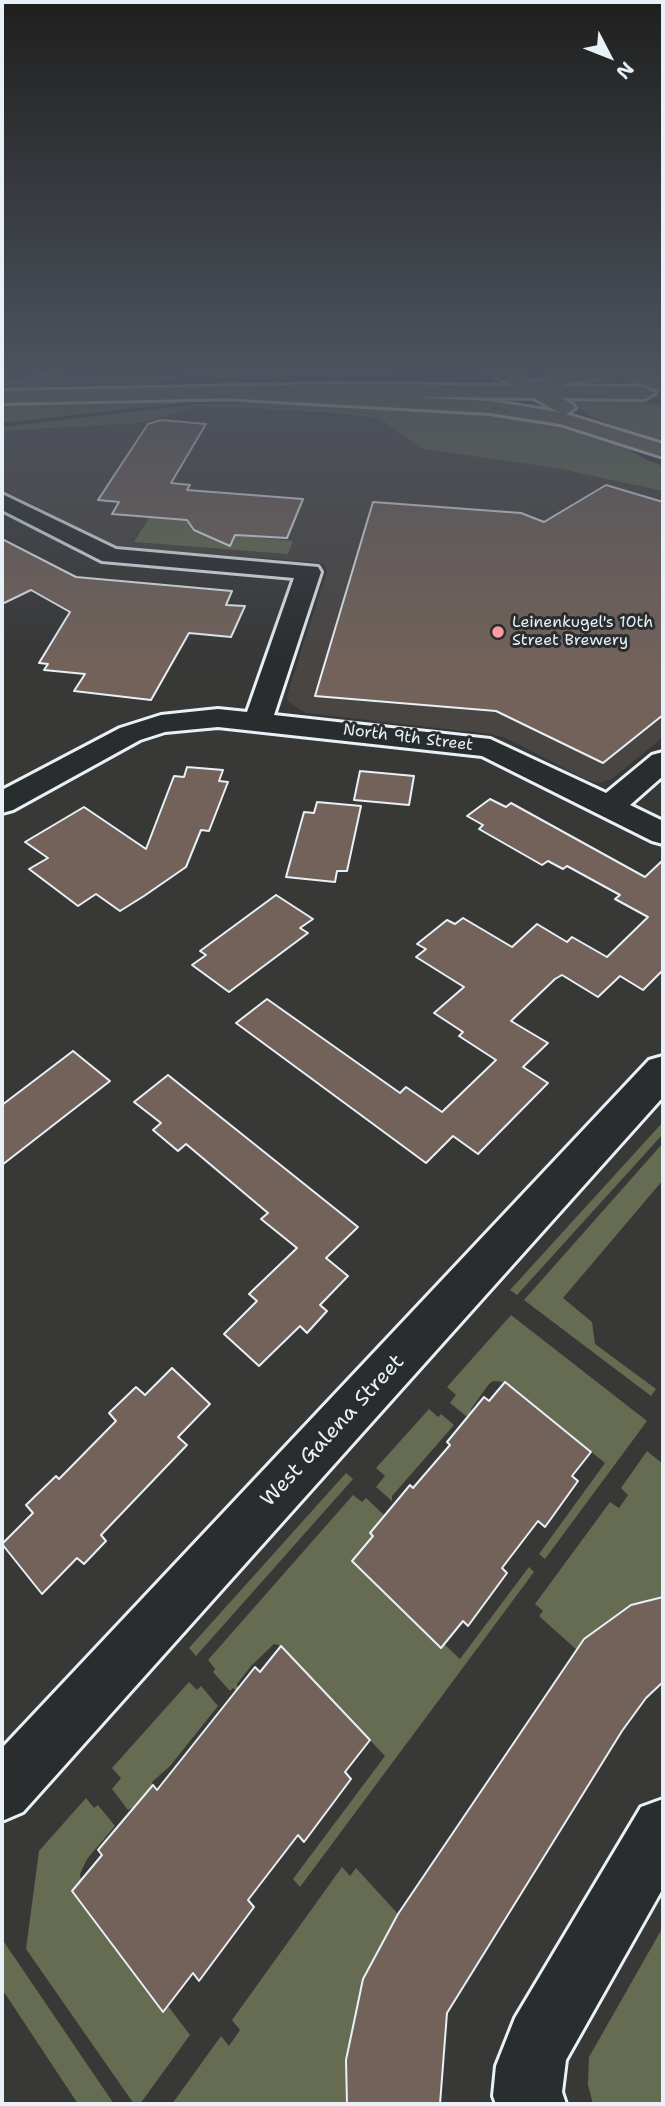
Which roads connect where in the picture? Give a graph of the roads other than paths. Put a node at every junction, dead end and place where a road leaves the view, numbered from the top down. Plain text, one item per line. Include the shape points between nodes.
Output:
1 (2, 502) edge
2 (258, 721) junction
3 (663, 761) edge
4 (2, 803) edge
5 (609, 807) junction
6 (663, 834) edge
7 (663, 1071) edge
8 (2, 1791) edge
9 (663, 1829) edge
10 (532, 2104) edge

1 - 2 street via 111,555 309,572
2 - 4 street, North 9th Street via 196,719 161,724 104,746
2 - 5 street, North 9th Street via 490,748
3 - 5 street
5 - 6 street, North 9th Street
7 - 8 street, West Galena Street
9 - 10 street via 539,2042 530,2066 527,2096

